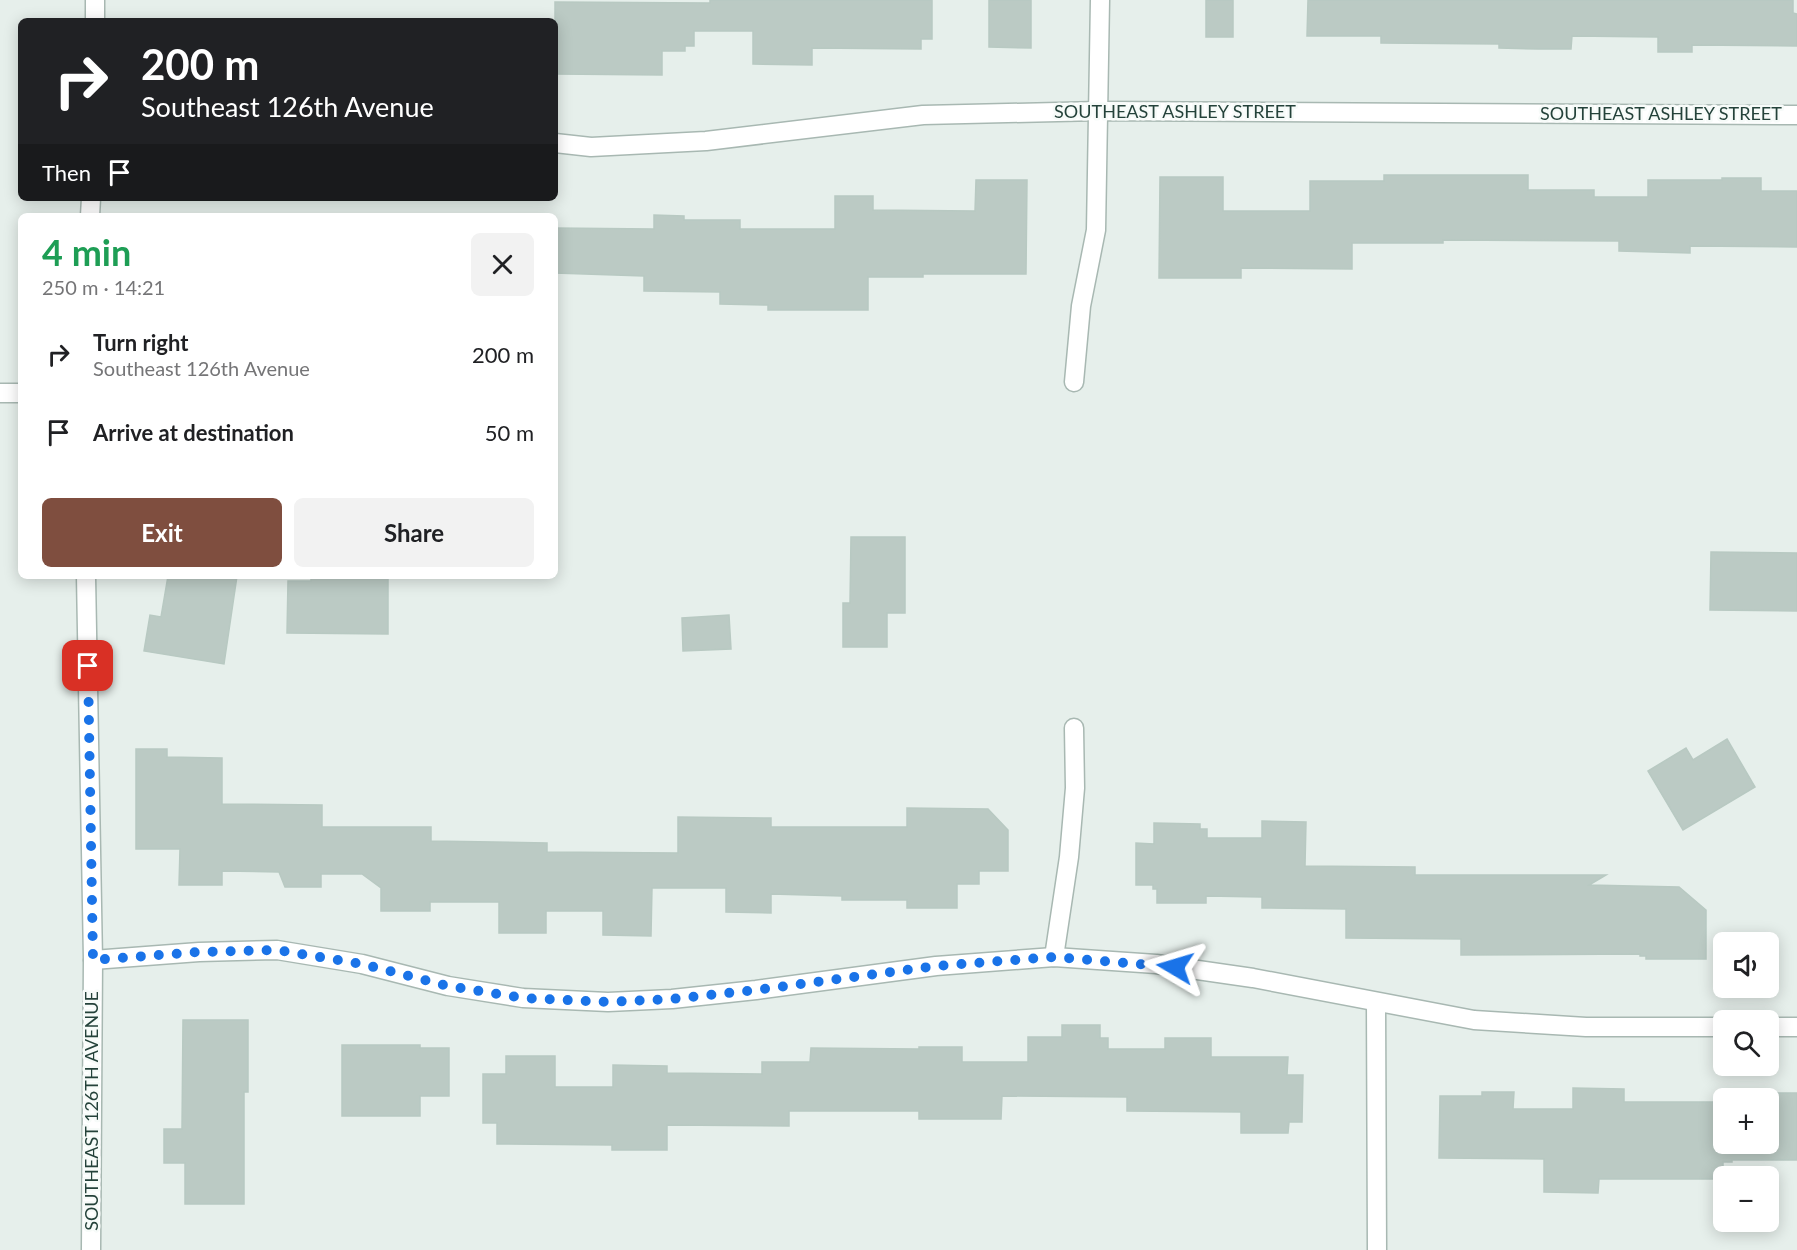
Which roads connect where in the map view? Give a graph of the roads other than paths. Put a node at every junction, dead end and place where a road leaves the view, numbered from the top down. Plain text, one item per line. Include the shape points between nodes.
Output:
1 (95, 0) edge
2 (1100, 0) edge
3 (95, 18) edge
4 (1099, 111) junction
5 (1797, 115) edge
6 (558, 143) edge
7 (1074, 382) dead end
8 (0, 393) edge
9 (18, 393) edge
10 (86, 579) edge
11 (1074, 728) dead end
12 (1054, 957) junction
13 (93, 960) junction
14 (1376, 1002) junction
15 (1713, 1027) edge
16 (1779, 1027) edge
17 (1797, 1028) edge
18 (91, 1250) edge
19 (1377, 1250) edge

1 - 3 street
2 - 4 street
4 - 5 street, SOUTHEAST ASHLEY STREET
4 - 6 street, SOUTHEAST ASHLEY STREET via 923,115 706,141 591,147
4 - 7 street via 1096,230 1081,306
8 - 9 street
10 - 13 street, SOUTHEAST 126TH AVENUE
11 - 12 street via 1075,788 1069,857
12 - 13 street via 936,966 746,992 608,1002 523,998 277,950
12 - 14 street via 1156,964
13 - 18 street, SOUTHEAST 126TH AVENUE
14 - 15 street via 1474,1020 1586,1027
14 - 19 street
16 - 17 street

